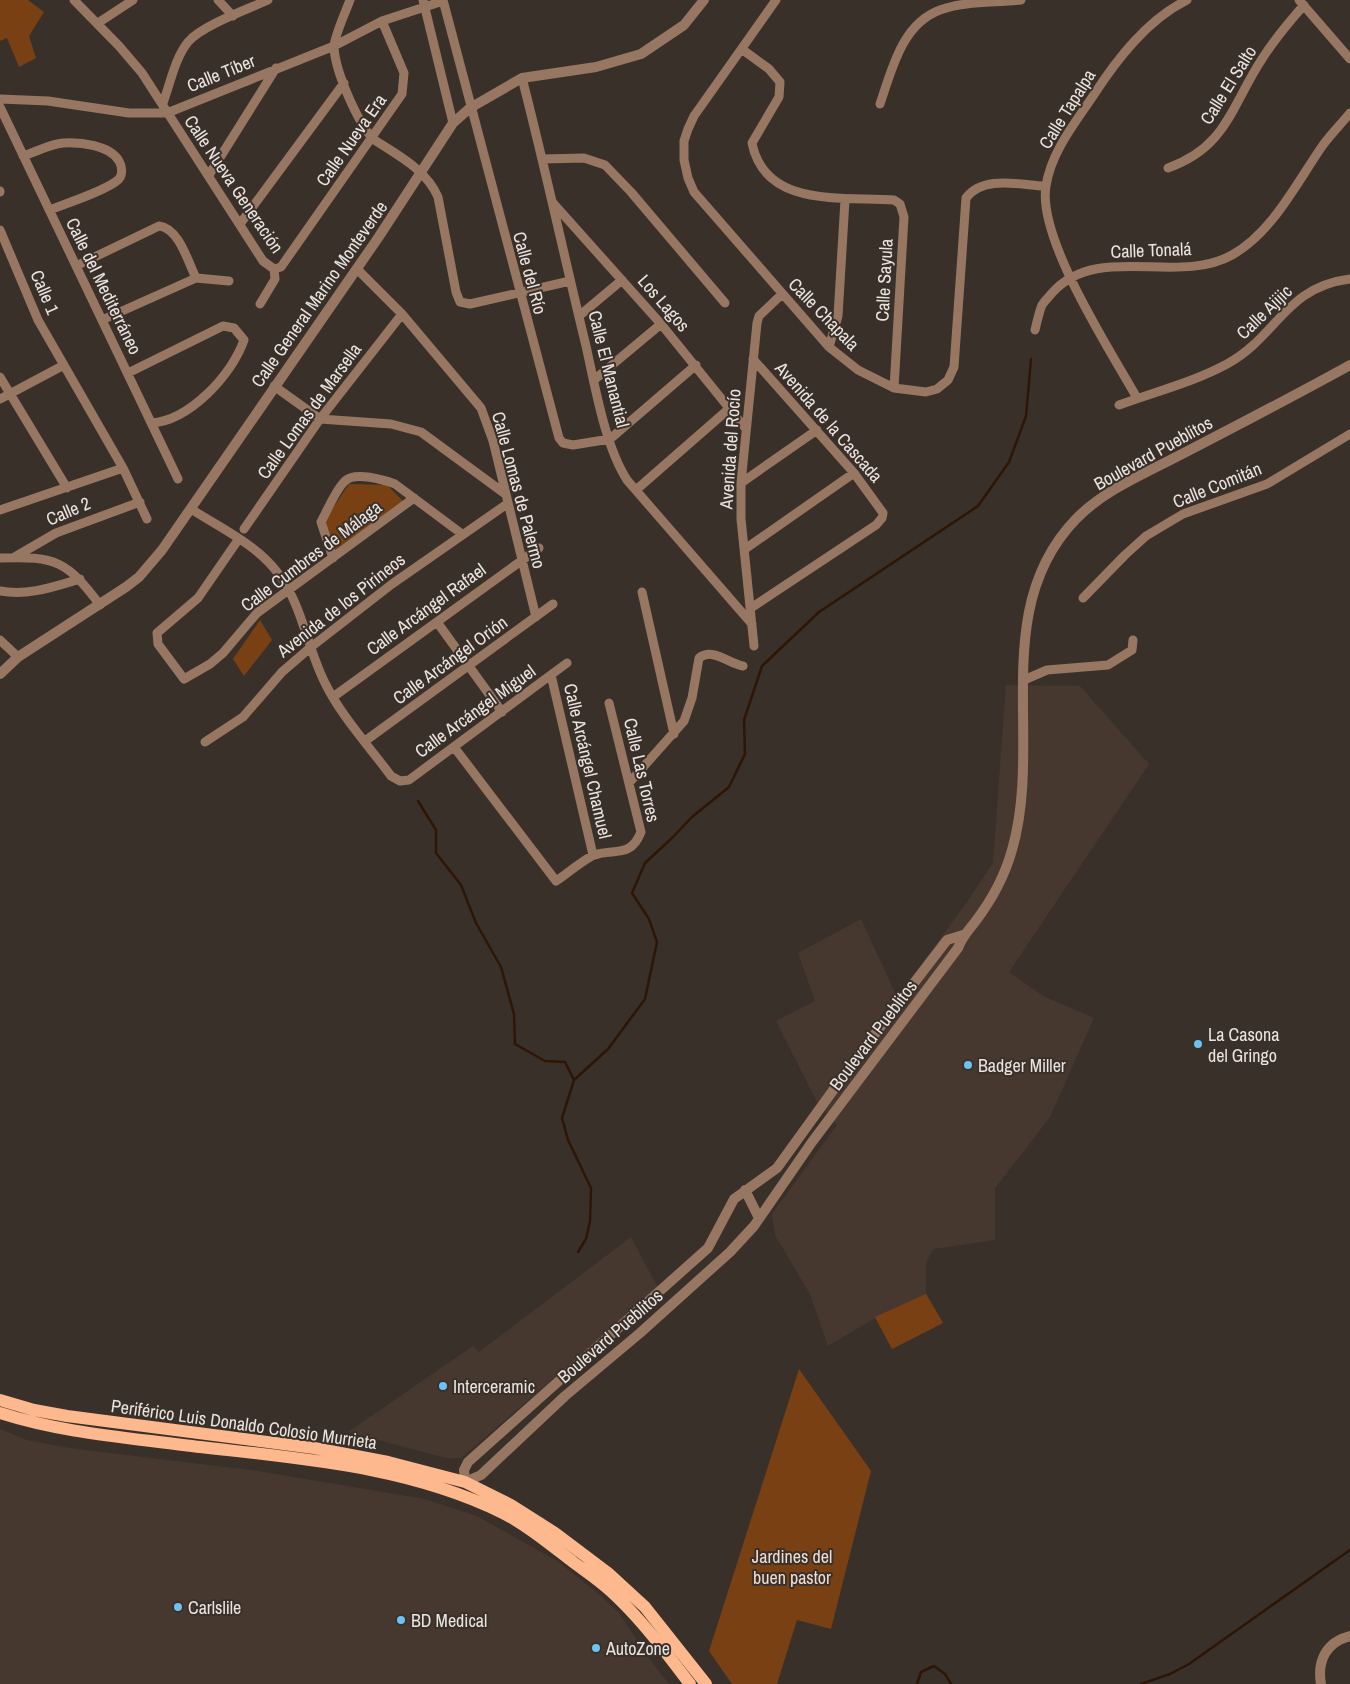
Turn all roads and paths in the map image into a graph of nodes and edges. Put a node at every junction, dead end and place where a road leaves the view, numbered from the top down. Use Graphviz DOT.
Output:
graph roads {
  1 [pos="74,0"];
  2 [pos="133,0"];
  3 [pos="218,0"];
  4 [pos="268,0"];
  5 [pos="350,0"];
  6 [pos="443,0"];
  7 [pos="704,0"];
  8 [pos="776,0"];
  9 [pos="937,0"];
  10 [pos="1021,0"];
  11 [pos="1187,0"];
  12 [pos="1301,2"];
  13 [pos="424,3"];
  14 [pos="949,4"];
  15 [pos="940,10"];
  16 [pos="233,16"];
  17 [pos="382,21"];
  18 [pos="98,23"];
  19 [pos="334,46"];
  20 [pos="743,50"];
  21 [pos="1350,59"];
  22 [pos="276,68"];
  23 [pos="522,78"];
  24 [pos="344,83"];
  25 [pos="0,98"];
  26 [pos="163,103"];
  27 [pos="880,104"];
  28 [pos="0,107"];
  29 [pos="470,108"];
  30 [pos="167,113"];
  31 [pos="1350,113"];
  32 [pos="453,123"];
  33 [pos="373,139"];
  34 [pos="24,156"];
  35 [pos="543,159"];
  36 [pos="1168,168"];
  37 [pos="422,173"];
  38 [pos="208,175"];
  39 [pos="1045,186"];
  40 [pos="845,200"];
  41 [pos="552,202"];
  42 [pos="49,210"];
  43 [pos="240,224"];
  44 [pos="0,230"];
  45 [pos="76,266"];
  46 [pos="278,268"];
  47 [pos="357,268"];
  48 [pos="1070,277"];
  49 [pos="196,278"];
  50 [pos="1350,279"];
  51 [pos="622,280"];
  52 [pos="229,281"];
  53 [pos="570,281"];
  54 [pos="519,294"];
  55 [pos="782,294"];
  56 [pos="725,303"];
  57 [pos="260,304"];
  58 [pos="402,314"];
  59 [pos="579,316"];
  60 [pos="102,320"];
  61 [pos="661,324"];
  62 [pos="1035,330"];
  63 [pos="829,347"];
  64 [pos="754,359"];
  65 [pos="64,365"];
  66 [pos="696,365"];
  67 [pos="1350,365"];
  68 [pos="128,373"];
  69 [pos="0,377"];
  70 [pos="594,380"];
  71 [pos="274,386"];
  72 [pos="894,388"];
  73 [pos="11,393"];
  74 [pos="1137,398"];
  75 [pos="0,399"];
  76 [pos="1119,405"];
  77 [pos="730,408"];
  78 [pos="320,419"];
  79 [pos="151,423"];
  80 [pos="746,429"];
  81 [pos="817,430"];
  82 [pos="1350,434"];
  83 [pos="610,439"];
  84 [pos="123,468"];
  85 [pos="854,473"];
  86 [pos="178,479"];
  87 [pos="741,483"];
  88 [pos="67,488"];
  89 [pos="636,490"];
  90 [pos="504,493"];
  91 [pos="414,498"];
  92 [pos="140,502"];
  93 [pos="507,504"];
  94 [pos="191,509"];
  95 [pos="0,510"];
  96 [pos="147,520"];
  97 [pos="244,529"];
  98 [pos="462,534"];
  99 [pos="238,540"];
  100 [pos="539,548"];
  101 [pos="745,549"];
  102 [pos="0,558"];
  103 [pos="13,558"];
  104 [pos="333,558"];
  105 [pos="521,561"];
  106 [pos="80,579"];
  107 [pos="288,590"];
  108 [pos="0,591"];
  109 [pos="642,592"];
  110 [pos="1083,598"];
  111 [pos="553,604"];
  112 [pos="100,605"];
  113 [pos="751,608"];
  114 [pos="536,617"];
  115 [pos="437,622"];
  116 [pos="752,624"];
  117 [pos="0,640"];
  118 [pos="1133,640"];
  119 [pos="754,646"];
  120 [pos="311,647"];
  121 [pos="18,657"];
  122 [pos="567,663"];
  123 [pos="468,666"];
  124 [pos="743,666"];
  125 [pos="0,674"];
  126 [pos="551,675"];
  127 [pos="1024,680"];
  128 [pos="333,697"];
  129 [pos="609,703"];
  130 [pos="502,712"];
  131 [pos="674,734"];
  132 [pos="365,741"];
  133 [pos="204,742"];
  134 [pos="454,747"];
  135 [pos="629,783"];
  136 [pos="593,855"];
  137 [pos="963,935"];
  138 [pos="855,1060"];
  139 [pos="867,1069"];
  140 [pos="745,1190"];
  141 [pos="759,1218"];
  142 [pos="586,1358"];
  143 [pos="597,1369"];
  144 [pos="556,1385"];
  145 [pos="565,1396"];
  146 [pos="0,1400"];
  147 [pos="0,1412"];
  148 [pos="465,1482"];
  149 [pos="440,1487"];
  150 [pos="476,1501"];
  151 [pos="1350,1636"];
  152 [pos="690,1684"];
  153 [pos="706,1684"];
  154 [pos="1322,1684"];
  1 -- 18 [label="street, Calle Nueva Generación"];
  2 -- 18 [label="street"];
  3 -- 16 [label="street"];
  4 -- 16 [label="street"];
  5 -- 19 [label="street"];
  6 -- 13 [label="street, Calle Tíber"];
  6 -- 29 [label="street"];
  7 -- 23 [label="street, Calle General Marino Monteverde"];
  8 -- 20 [label="street, Calle Chapala"];
  9 -- 15 [label="street"];
  10 -- 14 [label="street"];
  11 -- 39 [label="street, Calle Tapalpa"];
  12 -- 21 [label="street"];
  12 -- 36 [label="street, Calle El Salto"];
  13 -- 17 [label="street, Calle Tíber"];
  13 -- 32 [label="street"];
  14 -- 15 [label="street"];
  15 -- 27 [label="street"];
  16 -- 26 [label="street"];
  17 -- 19 [label="street, Calle Tíber"];
  17 -- 33 [label="street, Calle Nueva Era"];
  18 -- 26 [label="street, Calle Nueva Generación"];
  19 -- 22 [label="street, Calle Tíber"];
  19 -- 24 [label="street"];
  20 -- 40 [label="street"];
  20 -- 55 [label="street, Calle Chapala"];
  22 -- 30 [label="street, Calle Tíber"];
  22 -- 38 [label="street"];
  23 -- 29 [label="street, Calle General Marino Monteverde"];
  23 -- 35 [label="street, Calle El Manantial"];
  24 -- 33 [label="street"];
  24 -- 43 [label="street"];
  25 -- 30 [label="street, Calle Tíber"];
  26 -- 30 [label="street, Calle Nueva Generación"];
  28 -- 34 [label="street, Calle del Mediterráneo"];
  29 -- 32 [label="street, Calle General Marino Monteverde"];
  29 -- 54 [label="street, Calle del Río"];
  30 -- 38 [label="street, Calle Nueva Generación"];
  31 -- 48 [label="street, Calle Tonalá"];
  32 -- 37 [label="street, Calle General Marino Monteverde"];
  33 -- 37 [label="street"];
  33 -- 46 [label="street, Calle Nueva Era"];
  34 -- 42 [label="street, Calle del Mediterráneo"];
  34 -- 42 [label="street"];
  35 -- 41 [label="street, Calle El Manantial"];
  35 -- 56 [label="street"];
  37 -- 47 [label="street, Calle General Marino Monteverde"];
  37 -- 54 [label="street"];
  38 -- 43 [label="street, Calle Nueva Generación"];
  39 -- 48 [label="street, Calle Tapalpa"];
  39 -- 72 [label="street, Calle Chapala"];
  40 -- 63 [label="street"];
  40 -- 72 [label="street, Calle Sayula"];
  41 -- 51 [label="street, Los Lagos"];
  41 -- 53 [label="street, Calle El Manantial"];
  42 -- 45 [label="street, Calle del Mediterráneo"];
  43 -- 46 [label="street, Calle Nueva Generación"];
  44 -- 65 [label="street, Calle 1"];
  45 -- 49 [label="street"];
  45 -- 60 [label="street, Calle del Mediterráneo"];
  46 -- 57 [label="street, Calle Nueva Generación"];
  47 -- 58 [label="street, Calle Lomas de Palermo"];
  47 -- 71 [label="street, Calle General Marino Monteverde"];
  48 -- 62 [label="street, Calle Tonalá"];
  48 -- 74 [label="street, Calle Tapalpa"];
  49 -- 52 [label="street"];
  49 -- 60 [label="street"];
  50 -- 74 [label="street, Calle Ajijic"];
  51 -- 59 [label="street"];
  51 -- 61 [label="street, Los Lagos"];
  53 -- 54 [label="street"];
  53 -- 59 [label="street, Calle El Manantial"];
  54 -- 83 [label="street, Calle del Río"];
  55 -- 63 [label="street, Calle Chapala"];
  55 -- 64 [label="street, Avenida del Rocío"];
  58 -- 78 [label="street, Calle Lomas de Marsella"];
  58 -- 90 [label="street, Calle Lomas de Palermo"];
  59 -- 70 [label="street, Calle El Manantial"];
  60 -- 68 [label="street, Calle del Mediterráneo"];
  61 -- 66 [label="street, Los Lagos"];
  61 -- 70 [label="street"];
  63 -- 72 [label="street, Calle Chapala"];
  64 -- 80 [label="street, Avenida del Rocío"];
  64 -- 81 [label="street, Avenida de la Cascada"];
  65 -- 73 [label="street"];
  65 -- 84 [label="street, Calle 1"];
  66 -- 77 [label="street, Los Lagos"];
  66 -- 83 [label="street"];
  67 -- 127 [label="street, Boulevard Pueblitos"];
  68 -- 79 [label="street, Calle del Mediterráneo"];
  68 -- 79 [label="street"];
  69 -- 73 [label="street"];
  70 -- 83 [label="street, Calle El Manantial"];
  71 -- 78 [label="street"];
  71 -- 94 [label="street, Calle General Marino Monteverde"];
  73 -- 75 [label="street"];
  73 -- 88 [label="street"];
  74 -- 76 [label="street, Calle Ajijic"];
  77 -- 80 [label="street, Los Lagos"];
  77 -- 89 [label="street"];
  78 -- 90 [label="street"];
  78 -- 97 [label="street, Calle Lomas de Marsella"];
  79 -- 86 [label="street, Calle del Mediterráneo"];
  80 -- 87 [label="street, Avenida del Rocío"];
  81 -- 85 [label="street, Avenida de la Cascada"];
  81 -- 87 [label="street"];
  82 -- 110 [label="street, Calle Comitán"];
  83 -- 89 [label="street, Calle El Manantial"];
  84 -- 88 [label="street"];
  84 -- 92 [label="street, Calle 1"];
  85 -- 101 [label="street"];
  85 -- 113 [label="street, Avenida de la Cascada"];
  87 -- 101 [label="street, Avenida del Rocío"];
  88 -- 95 [label="street"];
  89 -- 116 [label="street, Calle El Manantial"];
  90 -- 93 [label="street, Calle Lomas de Palermo"];
  91 -- 98 [label="street"];
  91 -- 104 [label="street, Calle Cumbres de Málaga"];
  91 -- 104 [label="street"];
  92 -- 96 [label="street, Calle 1"];
  92 -- 103 [label="street, Calle 2"];
  93 -- 98 [label="street, Avenida de los Pirineos"];
  93 -- 105 [label="street, Calle Lomas de Palermo"];
  94 -- 99 [label="street"];
  94 -- 112 [label="street, Calle General Marino Monteverde"];
  98 -- 120 [label="street, Avenida de los Pirineos"];
  99 -- 107 [label="street"];
  99 -- 107 [label="street, Calle Cumbres de Málaga"];
  100 -- 105 [label="street, Calle Arcángel Rafael"];
  101 -- 113 [label="street, Avenida del Rocío"];
  102 -- 103 [label="street"];
  103 -- 106 [label="street"];
  104 -- 107 [label="street, Calle Cumbres de Málaga"];
  105 -- 114 [label="street, Calle Lomas de Palermo"];
  105 -- 115 [label="street, Calle Arcángel Rafael"];
  106 -- 108 [label="street"];
  106 -- 112 [label="street"];
  107 -- 120 [label="street"];
  109 -- 131 [label="street"];
  111 -- 114 [label="street, Calle Arcángel Orión"];
  112 -- 121 [label="street, Calle General Marino Monteverde"];
  113 -- 116 [label="street, Avenida del Rocío"];
  114 -- 123 [label="street, Calle Arcángel Orión"];
  115 -- 123 [label="street"];
  115 -- 128 [label="street, Calle Arcángel Rafael"];
  116 -- 119 [label="street, Avenida del Rocío"];
  117 -- 121 [label="street"];
  118 -- 127 [label="street"];
  120 -- 128 [label="street"];
  120 -- 133 [label="street, Avenida de los Pirineos"];
  121 -- 125 [label="street, Calle General Marino Monteverde"];
  122 -- 126 [label="street, Calle Arcángel Miguel"];
  123 -- 130 [label="street"];
  123 -- 132 [label="street, Calle Arcángel Orión"];
  124 -- 131 [label="street"];
  126 -- 130 [label="street, Calle Arcángel Miguel"];
  126 -- 136 [label="street, Calle Arcángel Chamuel"];
  127 -- 137 [label="street, Boulevard Pueblitos"];
  128 -- 132 [label="street"];
  129 -- 135 [label="street, Calle Las Torres"];
  130 -- 134 [label="street, Calle Arcángel Miguel"];
  131 -- 135 [label="street"];
  132 -- 134 [label="street, Calle Arcángel Miguel"];
  134 -- 136 [label="street, Calle Las Torres"];
  135 -- 136 [label="street, Calle Las Torres"];
  137 -- 138 [label="street, Boulevard Pueblitos"];
  137 -- 139 [label="street, Boulevard Pueblitos"];
  138 -- 139 [label="street"];
  138 -- 140 [label="street, Boulevard Pueblitos"];
  139 -- 141 [label="street, Boulevard Pueblitos"];
  140 -- 141 [label="street"];
  140 -- 142 [label="street, Boulevard Pueblitos"];
  141 -- 143 [label="street, Boulevard Pueblitos"];
  142 -- 143 [label="street"];
  142 -- 144 [label="street, Boulevard Pueblitos"];
  143 -- 145 [label="street, Boulevard Pueblitos"];
  144 -- 145 [label="street"];
  144 -- 148 [label="street, Boulevard Pueblitos"];
  145 -- 148 [label="street, Boulevard Pueblitos"];
  146 -- 148 [label="main road, Periférico Luis Donaldo Colosio Murrieta"];
  147 -- 149 [label="main road, Periférico Luis Donaldo Colosio Murrieta"];
  148 -- 149 [label="main road"];
  148 -- 150 [label="main road"];
  148 -- 153 [label="main road, Periférico Luis Donaldo Colosio Murrieta"];
  149 -- 150 [label="main road, Periférico Luis Donaldo Colosio Murrieta"];
  150 -- 152 [label="main road, Periférico Luis Donaldo Colosio Murrieta"];
  151 -- 154 [label="street"];
}
